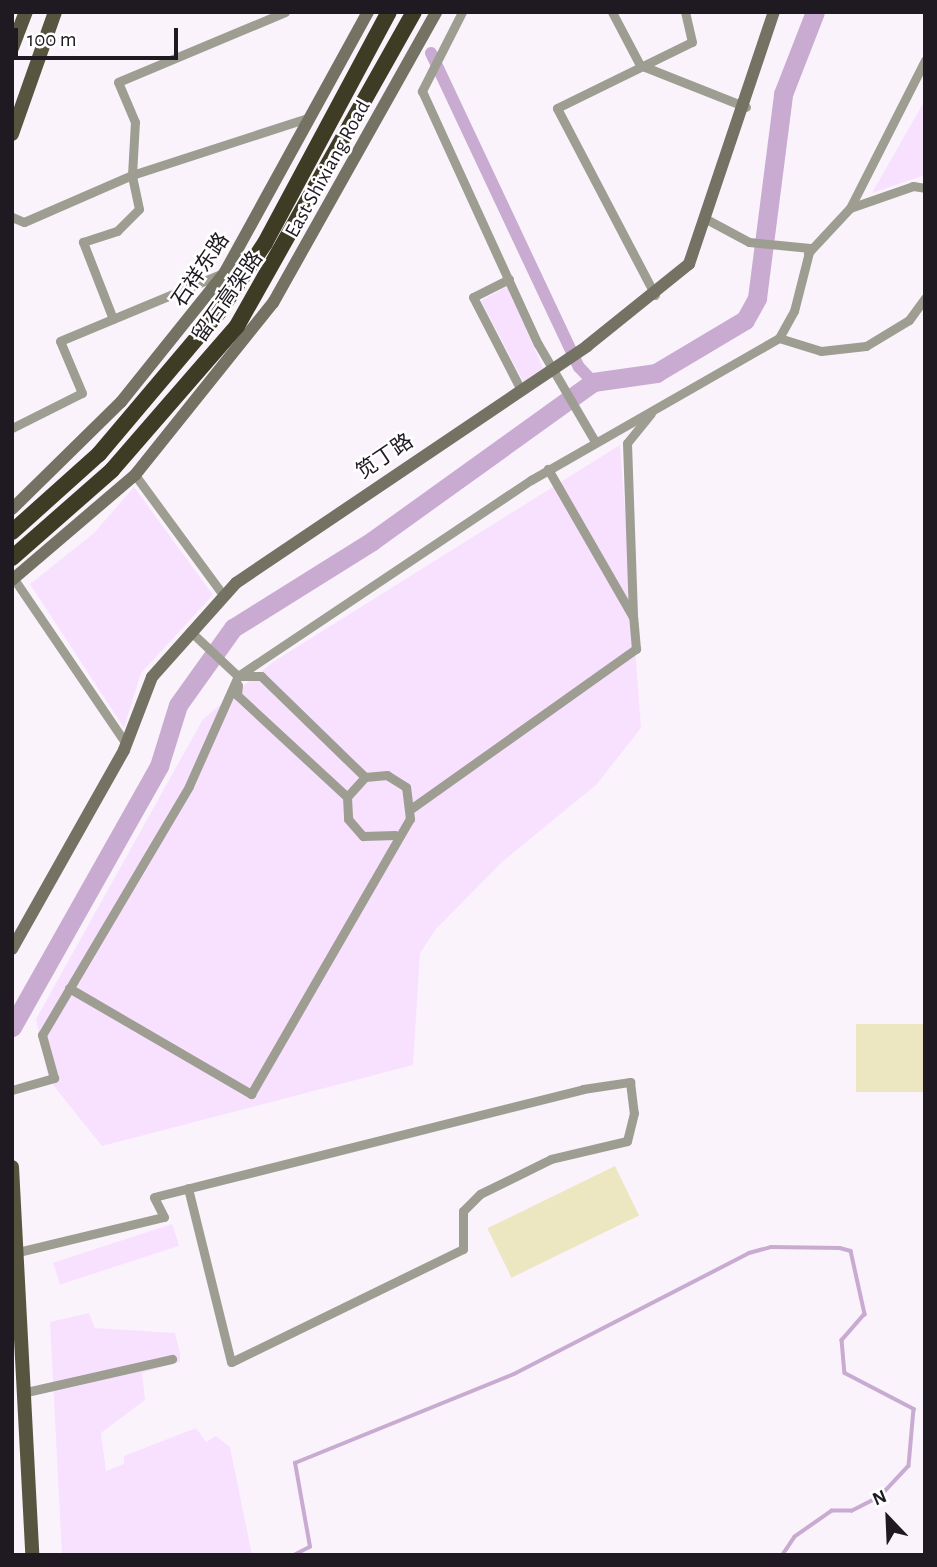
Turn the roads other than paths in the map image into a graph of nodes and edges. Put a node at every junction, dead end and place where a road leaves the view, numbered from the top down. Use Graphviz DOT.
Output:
graph roads {
  1 [pos="26,12"];
  2 [pos="55,12"];
  3 [pos="285,12"];
  4 [pos="368,12"];
  5 [pos="389,12"];
  6 [pos="414,12"];
  7 [pos="436,12"];
  8 [pos="462,12"];
  9 [pos="612,12"];
  10 [pos="685,12"];
  11 [pos="775,12"];
  12 [pos="12,48"];
  13 [pos="925,60"];
  14 [pos="640,65"];
  15 [pos="746,107"];
  16 [pos="312,117"];
  17 [pos="12,134"];
  18 [pos="132,175"];
  19 [pos="925,188"];
  20 [pos="849,208"];
  21 [pos="12,217"];
  22 [pos="708,220"];
  23 [pos="808,253"];
  24 [pos="225,272"];
  25 [pos="509,279"];
  26 [pos="655,295"];
  27 [pos="925,298"];
  28 [pos="113,319"];
  29 [pos="779,338"];
  30 [pos="552,369"];
  31 [pos="520,388"];
  32 [pos="655,409"];
  33 [pos="12,428"];
  34 [pos="594,440"];
  35 [pos="548,469"];
  36 [pos="135,475"];
  37 [pos="12,509"];
  38 [pos="12,532"];
  39 [pos="12,558"];
  40 [pos="13,579"];
  41 [pos="224,596"];
  42 [pos="633,617"];
  43 [pos="195,636"];
  44 [pos="238,676"];
  45 [pos="126,744"];
  46 [pos="365,777"];
  47 [pos="347,797"];
  48 [pos="412,808"];
  49 [pos="395,835"];
  50 [pos="12,949"];
  51 [pos="69,988"];
  52 [pos="12,1090"];
  53 [pos="12,1167"];
  54 [pos="188,1188"];
  55 [pos="18,1252"];
  56 [pos="172,1359"];
  57 [pos="22,1394"];
  58 [pos="32,1555"];
  1 -- 12 [label="main road"];
  2 -- 17 [label="main road"];
  3 -- 18 [label="street"];
  4 -- 16 [label="main road, 石祥东路"];
  5 -- 38 [label="highway, 留石高架路"];
  6 -- 39 [label="highway, 留石高架路"];
  7 -- 36 [label="main road, East Shixiang Road"];
  8 -- 25 [label="street"];
  9 -- 14 [label="street"];
  10 -- 14 [label="street"];
  11 -- 15 [label="main road, 笕丁路"];
  13 -- 20 [label="street"];
  14 -- 15 [label="street"];
  14 -- 26 [label="street"];
  15 -- 22 [label="main road, 笕丁路"];
  16 -- 18 [label="street"];
  16 -- 24 [label="main road, 石祥东路"];
  18 -- 21 [label="street"];
  18 -- 28 [label="street"];
  19 -- 20 [label="street"];
  20 -- 23 [label="street"];
  22 -- 23 [label="street"];
  22 -- 26 [label="main road, 笕丁路"];
  23 -- 29 [label="street"];
  24 -- 28 [label="street"];
  24 -- 37 [label="main road, 石祥东路"];
  25 -- 30 [label="street"];
  25 -- 31 [label="street"];
  26 -- 30 [label="main road, 笕丁路"];
  27 -- 29 [label="street"];
  28 -- 33 [label="street"];
  29 -- 32 [label="street"];
  30 -- 31 [label="main road, 笕丁路"];
  30 -- 34 [label="street"];
  31 -- 41 [label="main road, 笕丁路"];
  32 -- 34 [label="street"];
  32 -- 42 [label="street"];
  34 -- 35 [label="street"];
  35 -- 42 [label="street"];
  35 -- 44 [label="street"];
  36 -- 40 [label="main road, East Shixiang Road"];
  36 -- 41 [label="street"];
  40 -- 45 [label="street"];
  41 -- 43 [label="main road, 笕丁路"];
  42 -- 48 [label="street"];
  43 -- 44 [label="street"];
  43 -- 45 [label="main road, 笕丁路"];
  44 -- 46 [label="street"];
  44 -- 47 [label="street"];
  44 -- 51 [label="street"];
  45 -- 50 [label="main road, 笕丁路"];
  46 -- 47 [label="street"];
  46 -- 48 [label="street"];
  47 -- 49 [label="street"];
  48 -- 49 [label="street"];
  49 -- 51 [label="street"];
  51 -- 52 [label="street"];
  53 -- 55 [label="main road"];
  54 -- 54 [label="street"];
  54 -- 55 [label="street"];
  55 -- 57 [label="main road"];
  56 -- 57 [label="street"];
  57 -- 58 [label="main road"];
}
